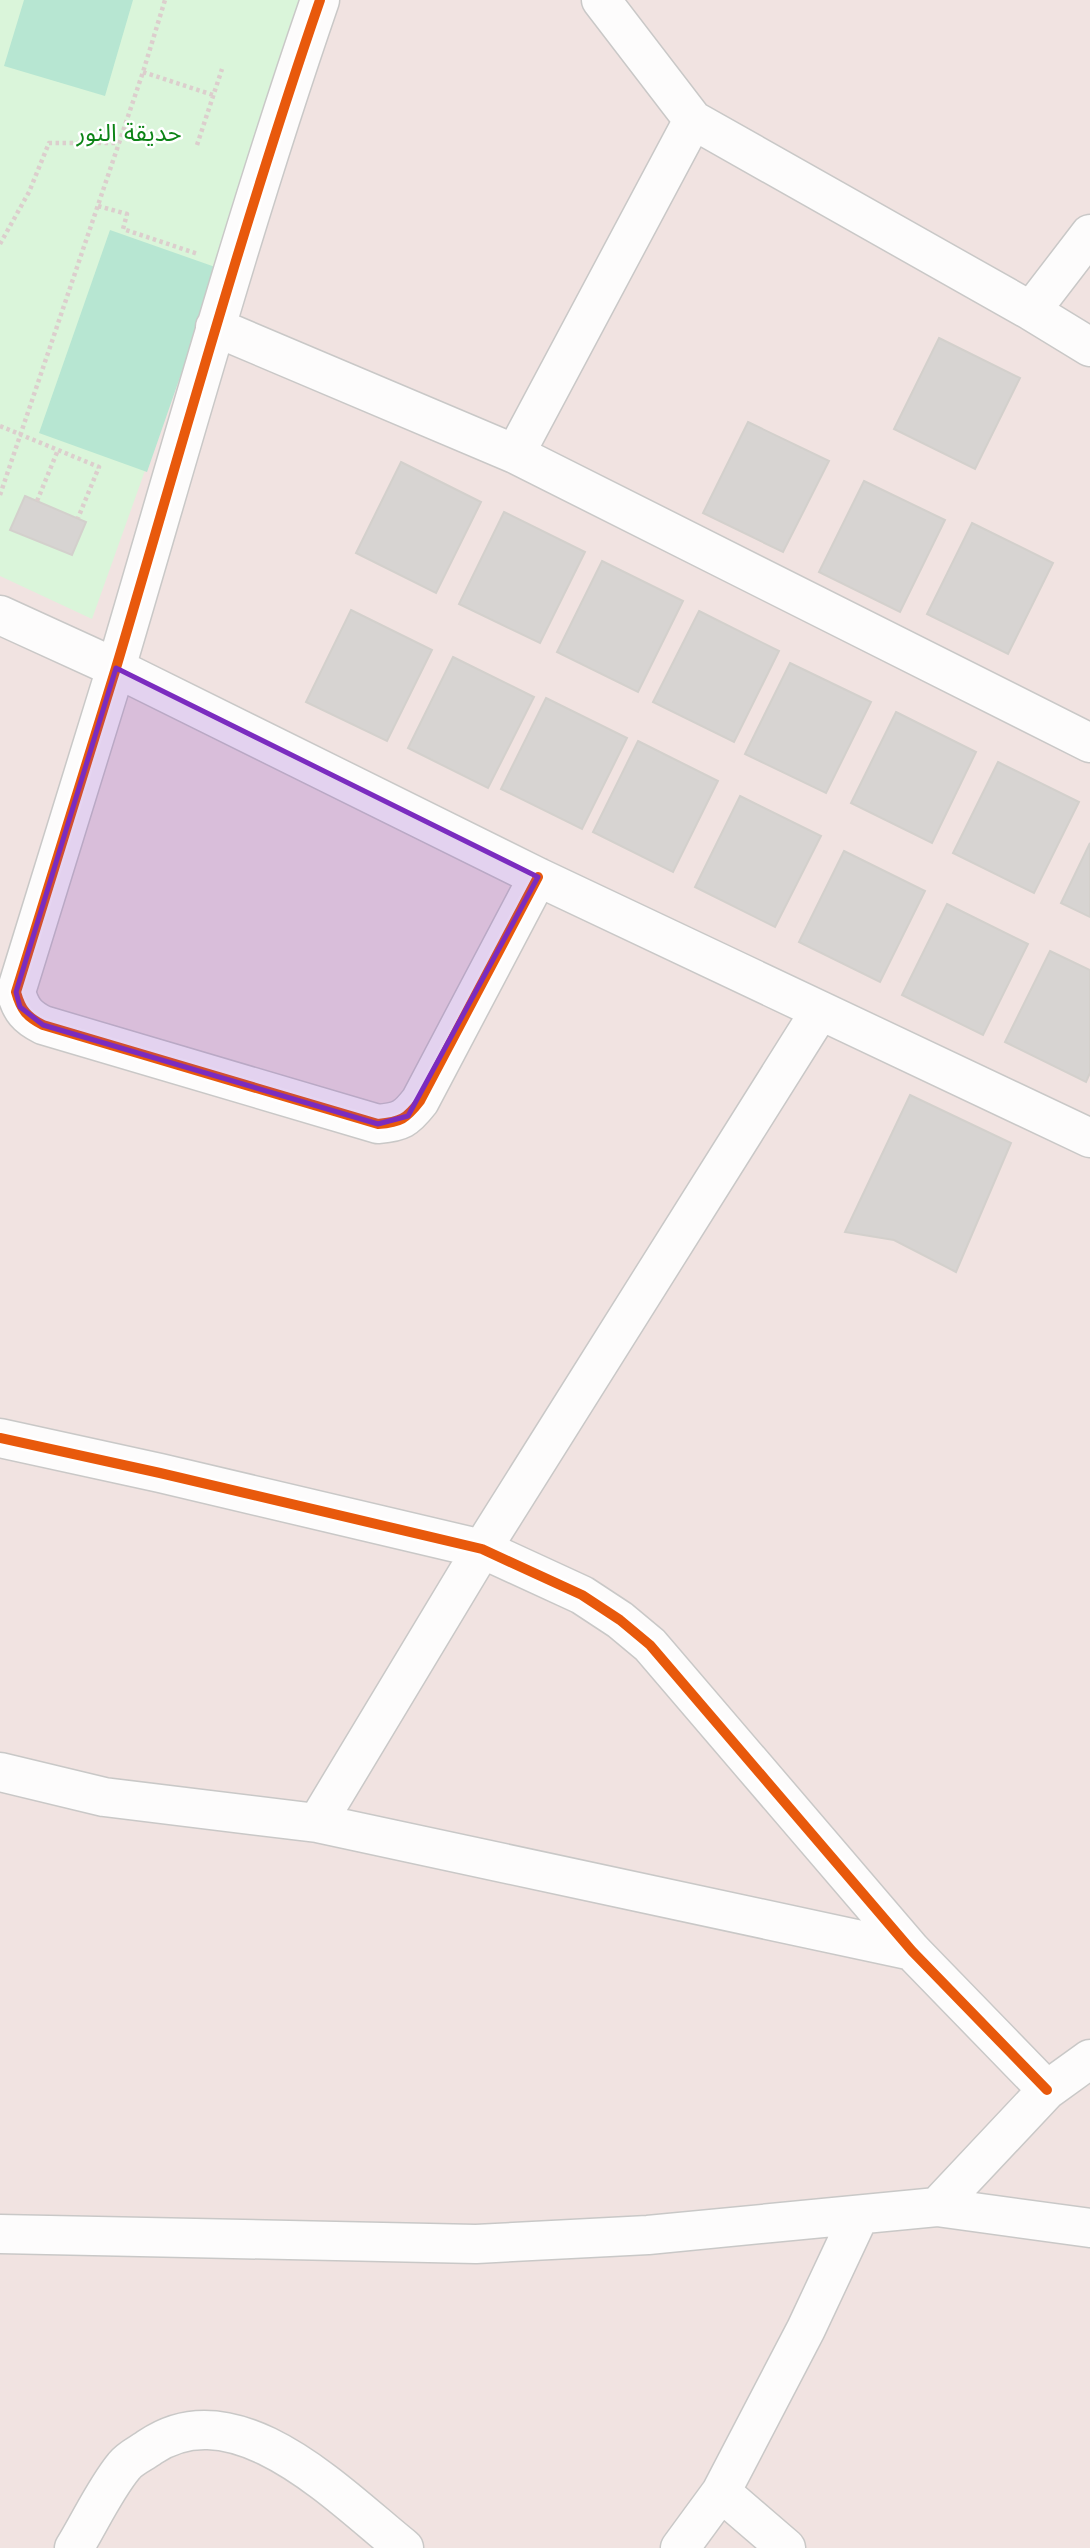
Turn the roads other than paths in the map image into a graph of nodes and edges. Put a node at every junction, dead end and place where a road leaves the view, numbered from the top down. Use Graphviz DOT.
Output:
graph roads {
  1 [pos="320,0"];
  2 [pos="601,0"];
  3 [pos="693,120"];
  4 [pos="1090,234"];
  5 [pos="1031,311"];
  6 [pos="215,327"];
  7 [pos="1090,347"];
  8 [pos="514,454"];
  9 [pos="0,615"];
  10 [pos="116,668"];
  11 [pos="1090,743"];
  12 [pos="538,877"];
  13 [pos="820,1011"];
  14 [pos="1090,1138"];
  15 [pos="0,1438"];
  16 [pos="482,1549"];
  17 [pos="0,1772"];
  18 [pos="317,1823"];
  19 [pos="912,1951"];
  20 [pos="1090,2059"];
  21 [pos="1047,2090"];
  22 [pos="937,2207"];
  23 [pos="859,2216"];
  24 [pos="1090,2228"];
  25 [pos="0,2234"];
  26 [pos="721,2492"];
  27 [pos="74,2548"];
  28 [pos="404,2548"];
  29 [pos="680,2548"];
  30 [pos="786,2548"];
  1 -- 6 [label="street"];
  2 -- 3 [label="street"];
  3 -- 5 [label="street"];
  3 -- 8 [label="street"];
  4 -- 5 [label="street"];
  5 -- 7 [label="street"];
  6 -- 8 [label="street"];
  6 -- 10 [label="street"];
  8 -- 11 [label="street"];
  9 -- 10 [label="street"];
  10 -- 12 [label="street"];
  10 -- 12 [label="street"];
  12 -- 13 [label="street"];
  13 -- 14 [label="street"];
  13 -- 16 [label="street"];
  15 -- 16 [label="street"];
  16 -- 18 [label="street"];
  16 -- 19 [label="street"];
  17 -- 18 [label="street"];
  18 -- 19 [label="street"];
  19 -- 21 [label="street"];
  20 -- 21 [label="street"];
  21 -- 22 [label="street"];
  22 -- 23 [label="street"];
  22 -- 24 [label="street"];
  23 -- 25 [label="street"];
  23 -- 26 [label="street"];
  26 -- 29 [label="street"];
  26 -- 30 [label="street"];
  27 -- 28 [label="street"];
}
